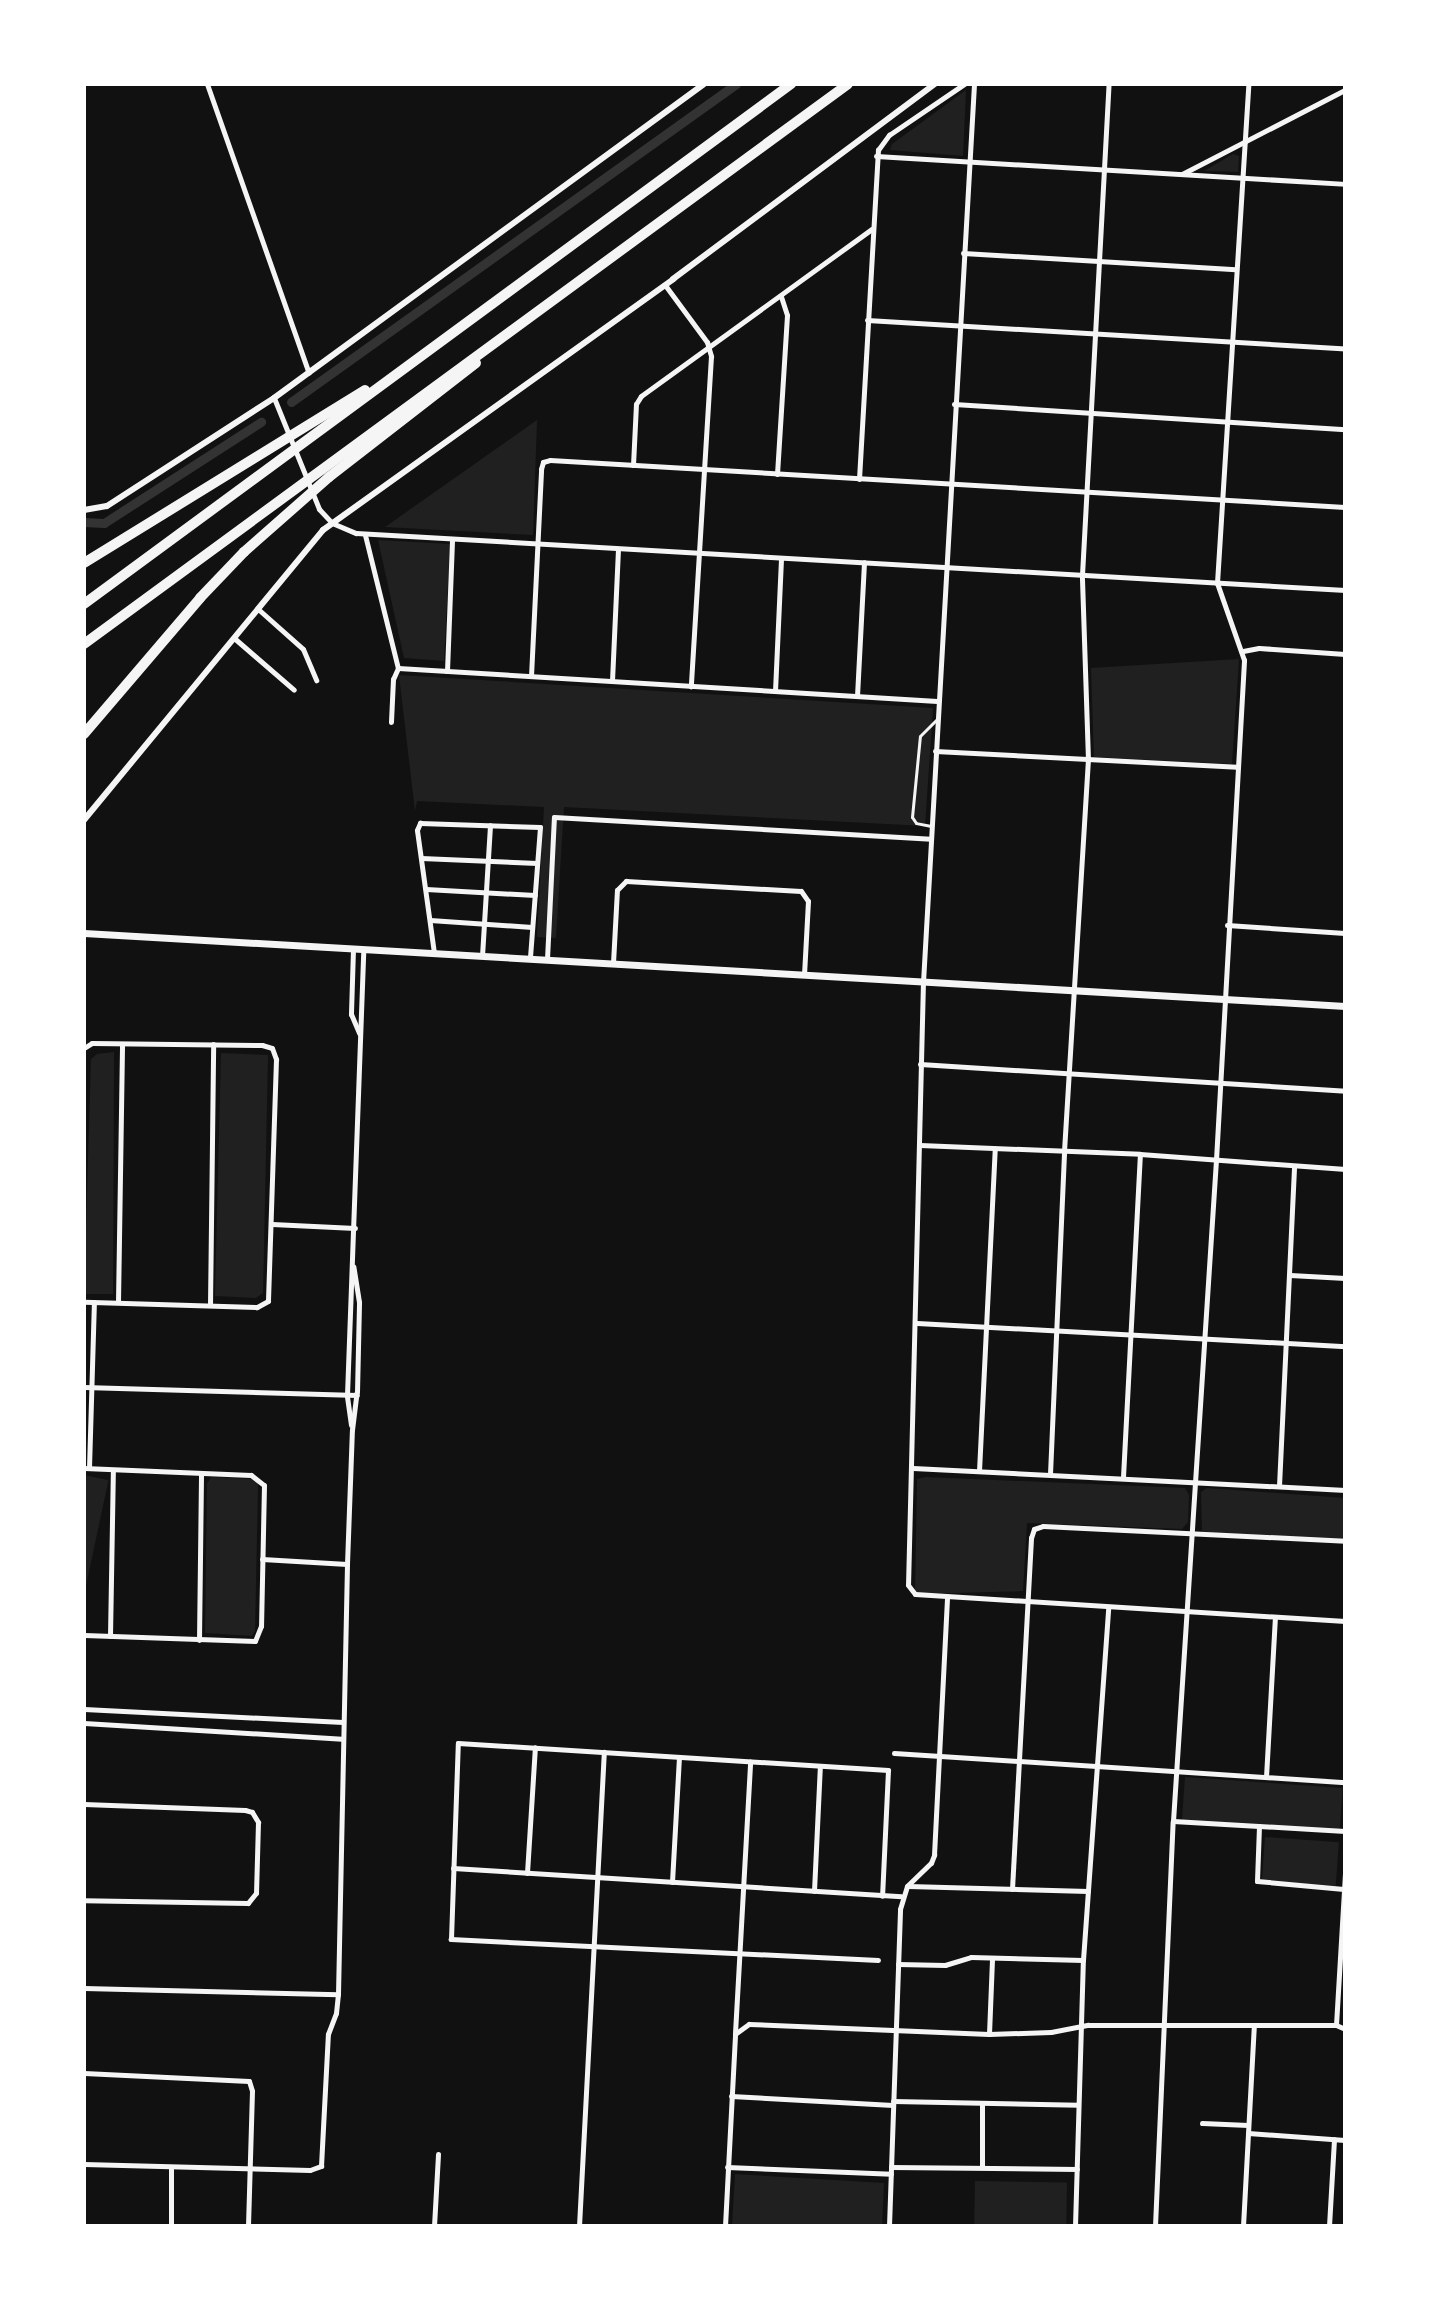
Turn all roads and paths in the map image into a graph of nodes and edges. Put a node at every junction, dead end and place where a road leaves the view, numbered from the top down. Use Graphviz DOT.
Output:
graph roads {
  1 [pos="207,84"];
  2 [pos="704,84"];
  3 [pos="791,84"];
  4 [pos="848,84"];
  5 [pos="935,84"];
  6 [pos="964,84"];
  7 [pos="974,84"];
  8 [pos="1109,84"];
  9 [pos="1248,84"];
  10 [pos="1345,90"];
  11 [pos="1244,142"];
  12 [pos="876,156"];
  13 [pos="969,163"];
  14 [pos="1105,171"];
  15 [pos="1181,174"];
  16 [pos="1242,178"];
  17 [pos="1345,184"];
  18 [pos="872,229"];
  19 [pos="963,253"];
  20 [pos="1099,261"];
  21 [pos="1236,269"];
  22 [pos="665,285"];
  23 [pos="781,296"];
  24 [pos="867,320"];
  25 [pos="958,325"];
  26 [pos="1095,333"];
  27 [pos="1232,341"];
  28 [pos="710,347"];
  29 [pos="1345,348"];
  30 [pos="401,371"];
  31 [pos="309,373"];
  32 [pos="274,398"];
  33 [pos="954,404"];
  34 [pos="1090,413"];
  35 [pos="1227,421"];
  36 [pos="1345,429"];
  37 [pos="633,465"];
  38 [pos="704,469"];
  39 [pos="327,472"];
  40 [pos="777,474"];
  41 [pos="859,479"];
  42 [pos="949,484"];
  43 [pos="1086,492"];
  44 [pos="1222,500"];
  45 [pos="1345,507"];
  46 [pos="84,510"];
  47 [pos="332,523"];
  48 [pos="365,535"];
  49 [pos="452,540"];
  50 [pos="538,545"];
  51 [pos="618,549"];
  52 [pos="699,553"];
  53 [pos="781,558"];
  54 [pos="864,562"];
  55 [pos="84,563"];
  56 [pos="946,567"];
  57 [pos="1082,575"];
  58 [pos="1217,583"];
  59 [pos="1345,590"];
  60 [pos="84,604"];
  61 [pos="257,608"];
  62 [pos="233,637"];
  63 [pos="84,644"];
  64 [pos="1243,651"];
  65 [pos="1345,654"];
  66 [pos="398,668"];
  67 [pos="447,671"];
  68 [pos="531,676"];
  69 [pos="316,680"];
  70 [pos="612,681"];
  71 [pos="691,686"];
  72 [pos="294,690"];
  73 [pos="775,691"];
  74 [pos="857,696"];
  75 [pos="937,701"];
  76 [pos="936,720"];
  77 [pos="391,722"];
  78 [pos="84,734"];
  79 [pos="935,751"];
  80 [pos="1088,760"];
  81 [pos="1237,767"];
  82 [pos="84,820"];
  83 [pos="490,825"];
  84 [pos="931,826"];
  85 [pos="930,839"];
  86 [pos="421,858"];
  87 [pos="488,861"];
  88 [pos="537,863"];
  89 [pos="426,889"];
  90 [pos="486,893"];
  91 [pos="535,895"];
  92 [pos="430,920"];
  93 [pos="484,924"];
  94 [pos="1227,925"];
  95 [pos="532,927"];
  96 [pos="84,933"];
  97 [pos="1345,933"];
  98 [pos="353,948"];
  99 [pos="363,949"];
  100 [pos="434,953"];
  101 [pos="482,956"];
  102 [pos="530,958"];
  103 [pos="547,959"];
  104 [pos="613,963"];
  105 [pos="804,974"];
  106 [pos="923,981"];
  107 [pos="1074,990"];
  108 [pos="1223,999"];
  109 [pos="1345,1006"];
  110 [pos="360,1034"];
  111 [pos="122,1043"];
  112 [pos="213,1044"];
  113 [pos="84,1048"];
  114 [pos="920,1064"];
  115 [pos="1069,1074"];
  116 [pos="1219,1084"];
  117 [pos="1345,1091"];
  118 [pos="920,1145"];
  119 [pos="995,1148"];
  120 [pos="1064,1151"];
  121 [pos="1140,1154"];
  122 [pos="1216,1160"];
  123 [pos="1294,1166"];
  124 [pos="1345,1169"];
  125 [pos="271,1224"];
  126 [pos="355,1228"];
  127 [pos="353,1266"];
  128 [pos="1290,1275"];
  129 [pos="1345,1278"];
  130 [pos="84,1302"];
  131 [pos="94,1302"];
  132 [pos="118,1302"];
  133 [pos="210,1305"];
  134 [pos="917,1323"];
  135 [pos="986,1328"];
  136 [pos="1056,1330"];
  137 [pos="1131,1334"];
  138 [pos="1204,1337"];
  139 [pos="1286,1342"];
  140 [pos="1345,1346"];
  141 [pos="87,1387"];
  142 [pos="347,1395"];
  143 [pos="357,1395"];
  144 [pos="352,1430"];
  145 [pos="87,1468"];
  146 [pos="913,1468"];
  147 [pos="113,1470"];
  148 [pos="979,1471"];
  149 [pos="201,1474"];
  150 [pos="1050,1474"];
  151 [pos="1123,1477"];
  152 [pos="1196,1481"];
  153 [pos="1279,1486"];
  154 [pos="1345,1490"];
  155 [pos="1193,1534"];
  156 [pos="1345,1541"];
  157 [pos="262,1559"];
  158 [pos="347,1564"];
  159 [pos="947,1596"];
  160 [pos="1028,1602"];
  161 [pos="1108,1607"];
  162 [pos="1188,1611"];
  163 [pos="1275,1617"];
  164 [pos="1345,1621"];
  165 [pos="84,1635"];
  166 [pos="110,1636"];
  167 [pos="199,1640"];
  168 [pos="84,1709"];
  169 [pos="343,1722"];
  170 [pos="84,1723"];
  171 [pos="343,1739"];
  172 [pos="535,1747"];
  173 [pos="604,1752"];
  174 [pos="894,1753"];
  175 [pos="939,1756"];
  176 [pos="679,1757"];
  177 [pos="750,1761"];
  178 [pos="1019,1761"];
  179 [pos="820,1766"];
  180 [pos="1097,1766"];
  181 [pos="1176,1770"];
  182 [pos="1266,1777"];
  183 [pos="1345,1782"];
  184 [pos="84,1804"];
  185 [pos="1173,1821"];
  186 [pos="1259,1826"];
  187 [pos="1345,1831"];
  188 [pos="453,1868"];
  189 [pos="1345,1872"];
  190 [pos="527,1873"];
  191 [pos="598,1877"];
  192 [pos="672,1882"];
  193 [pos="907,1886"];
  194 [pos="743,1887"];
  195 [pos="1012,1889"];
  196 [pos="1345,1889"];
  197 [pos="814,1891"];
  198 [pos="1088,1891"];
  199 [pos="882,1896"];
  200 [pos="901,1896"];
  201 [pos="84,1900"];
  202 [pos="594,1946"];
  203 [pos="739,1953"];
  204 [pos="992,1958"];
  205 [pos="878,1960"];
  206 [pos="1083,1960"];
  207 [pos="898,1964"];
  208 [pos="84,1988"];
  209 [pos="338,1994"];
  210 [pos="1164,2025"];
  211 [pos="1254,2025"];
  212 [pos="1336,2025"];
  213 [pos="1081,2026"];
  214 [pos="1345,2029"];
  215 [pos="896,2031"];
  216 [pos="735,2034"];
  217 [pos="989,2034"];
  218 [pos="84,2073"];
  219 [pos="731,2096"];
  220 [pos="893,2103"];
  221 [pos="982,2103"];
  222 [pos="1078,2105"];
  223 [pos="1202,2123"];
  224 [pos="1248,2125"];
  225 [pos="1248,2133"];
  226 [pos="1334,2139"];
  227 [pos="1345,2140"];
  228 [pos="438,2154"];
  229 [pos="84,2164"];
  230 [pos="171,2167"];
  231 [pos="727,2167"];
  232 [pos="982,2167"];
  233 [pos="250,2169"];
  234 [pos="1077,2169"];
  235 [pos="891,2170"];
  236 [pos="171,2226"];
  237 [pos="248,2226"];
  238 [pos="434,2226"];
  239 [pos="579,2226"];
  240 [pos="725,2226"];
  241 [pos="889,2226"];
  242 [pos="1075,2226"];
  243 [pos="1155,2226"];
  244 [pos="1243,2226"];
  245 [pos="1329,2226"];
  1 -- 31 [label="street"];
  2 -- 31 [label="street"];
  3 -- 30 [label="highway"];
  4 -- 39 [label="highway"];
  5 -- 22 [label="street"];
  6 -- 12 [label="street"];
  7 -- 13 [label="street"];
  8 -- 14 [label="street"];
  9 -- 11 [label="street"];
  10 -- 11 [label="street"];
  11 -- 15 [label="street"];
  11 -- 16 [label="street"];
  12 -- 13 [label="street"];
  12 -- 18 [label="street"];
  13 -- 14 [label="street"];
  13 -- 19 [label="street"];
  14 -- 15 [label="street"];
  14 -- 20 [label="street"];
  15 -- 16 [label="street"];
  16 -- 17 [label="street"];
  16 -- 21 [label="street"];
  18 -- 23 [label="street"];
  18 -- 24 [label="street"];
  19 -- 20 [label="street"];
  19 -- 25 [label="street"];
  20 -- 21 [label="street"];
  20 -- 26 [label="street"];
  21 -- 27 [label="street"];
  22 -- 28 [label="street"];
  22 -- 47 [label="street"];
  23 -- 28 [label="street"];
  23 -- 40 [label="street"];
  24 -- 25 [label="street"];
  24 -- 41 [label="street"];
  25 -- 26 [label="street"];
  25 -- 33 [label="street"];
  26 -- 27 [label="street"];
  26 -- 34 [label="street"];
  27 -- 29 [label="street"];
  27 -- 35 [label="street"];
  28 -- 37 [label="street"];
  28 -- 38 [label="street"];
  30 -- 55 [label="highway"];
  30 -- 60 [label="highway"];
  31 -- 32 [label="street"];
  32 -- 46 [label="street"];
  32 -- 47 [label="street"];
  33 -- 34 [label="street"];
  33 -- 42 [label="street"];
  34 -- 35 [label="street"];
  34 -- 43 [label="street"];
  35 -- 36 [label="street"];
  35 -- 44 [label="street"];
  37 -- 38 [label="street"];
  37 -- 50 [label="street"];
  38 -- 40 [label="street"];
  38 -- 52 [label="street"];
  39 -- 63 [label="highway"];
  39 -- 78 [label="highway"];
  40 -- 41 [label="street"];
  41 -- 42 [label="street"];
  42 -- 43 [label="street"];
  42 -- 56 [label="street"];
  43 -- 44 [label="street"];
  43 -- 57 [label="street"];
  44 -- 45 [label="street"];
  44 -- 58 [label="street"];
  47 -- 48 [label="street"];
  47 -- 61 [label="street"];
  48 -- 49 [label="street"];
  48 -- 66 [label="street"];
  49 -- 50 [label="street"];
  49 -- 67 [label="street"];
  50 -- 51 [label="street"];
  50 -- 68 [label="street"];
  51 -- 52 [label="street"];
  51 -- 70 [label="street"];
  52 -- 53 [label="street"];
  52 -- 71 [label="street"];
  53 -- 54 [label="street"];
  53 -- 73 [label="street"];
  54 -- 56 [label="street"];
  54 -- 74 [label="street"];
  56 -- 57 [label="street"];
  56 -- 75 [label="street"];
  57 -- 58 [label="street"];
  57 -- 80 [label="street"];
  58 -- 59 [label="street"];
  58 -- 64 [label="street"];
  61 -- 62 [label="street"];
  61 -- 69 [label="street"];
  62 -- 72 [label="street"];
  62 -- 82 [label="street"];
  64 -- 65 [label="street"];
  64 -- 81 [label="street"];
  66 -- 67 [label="street"];
  66 -- 77 [label="street"];
  67 -- 68 [label="street"];
  68 -- 70 [label="street"];
  70 -- 71 [label="street"];
  71 -- 73 [label="street"];
  73 -- 74 [label="street"];
  74 -- 75 [label="street"];
  75 -- 76 [label="street"];
  76 -- 79 [label="street"];
  76 -- 84 [label="lane"];
  79 -- 80 [label="street"];
  79 -- 84 [label="street"];
  80 -- 81 [label="street"];
  80 -- 107 [label="street"];
  81 -- 94 [label="street"];
  83 -- 86 [label="street"];
  83 -- 87 [label="street"];
  83 -- 88 [label="street"];
  84 -- 85 [label="street"];
  85 -- 103 [label="street"];
  85 -- 106 [label="street"];
  86 -- 87 [label="street"];
  86 -- 89 [label="street"];
  87 -- 88 [label="street"];
  87 -- 90 [label="street"];
  88 -- 91 [label="street"];
  89 -- 90 [label="street"];
  89 -- 92 [label="street"];
  90 -- 91 [label="street"];
  90 -- 93 [label="street"];
  91 -- 95 [label="street"];
  92 -- 93 [label="street"];
  92 -- 100 [label="street"];
  93 -- 95 [label="street"];
  93 -- 101 [label="street"];
  94 -- 97 [label="street"];
  94 -- 108 [label="street"];
  95 -- 102 [label="street"];
  96 -- 98 [label="main road"];
  98 -- 99 [label="main road"];
  98 -- 110 [label="street"];
  99 -- 100 [label="main road"];
  99 -- 110 [label="street"];
  100 -- 101 [label="main road"];
  101 -- 102 [label="main road"];
  102 -- 103 [label="main road"];
  103 -- 104 [label="main road"];
  104 -- 105 [label="main road"];
  104 -- 105 [label="street"];
  105 -- 106 [label="main road"];
  106 -- 107 [label="main road"];
  106 -- 114 [label="street"];
  107 -- 108 [label="main road"];
  107 -- 115 [label="street"];
  108 -- 109 [label="main road"];
  108 -- 116 [label="street"];
  110 -- 126 [label="street"];
  111 -- 112 [label="street"];
  111 -- 113 [label="street"];
  111 -- 132 [label="street"];
  112 -- 125 [label="street"];
  112 -- 133 [label="street"];
  114 -- 115 [label="street"];
  114 -- 118 [label="street"];
  115 -- 116 [label="street"];
  115 -- 120 [label="street"];
  116 -- 117 [label="street"];
  116 -- 122 [label="street"];
  118 -- 119 [label="street"];
  118 -- 134 [label="street"];
  119 -- 120 [label="street"];
  119 -- 135 [label="street"];
  120 -- 121 [label="street"];
  120 -- 136 [label="street"];
  121 -- 122 [label="street"];
  121 -- 137 [label="street"];
  122 -- 123 [label="street"];
  122 -- 138 [label="street"];
  123 -- 124 [label="street"];
  123 -- 128 [label="street"];
  125 -- 126 [label="street"];
  125 -- 133 [label="street"];
  126 -- 127 [label="street"];
  127 -- 142 [label="street"];
  127 -- 143 [label="street"];
  128 -- 129 [label="street"];
  128 -- 139 [label="street"];
  130 -- 131 [label="street"];
  131 -- 132 [label="street"];
  131 -- 141 [label="street"];
  132 -- 133 [label="street"];
  134 -- 135 [label="street"];
  134 -- 146 [label="street"];
  135 -- 136 [label="street"];
  135 -- 148 [label="street"];
  136 -- 137 [label="street"];
  136 -- 150 [label="street"];
  137 -- 138 [label="street"];
  137 -- 151 [label="street"];
  138 -- 139 [label="street"];
  138 -- 152 [label="street"];
  139 -- 140 [label="street"];
  139 -- 153 [label="street"];
  141 -- 142 [label="street"];
  141 -- 145 [label="street"];
  142 -- 143 [label="street"];
  142 -- 144 [label="street"];
  143 -- 144 [label="street"];
  144 -- 158 [label="street"];
  145 -- 147 [label="street"];
  146 -- 148 [label="street"];
  146 -- 159 [label="street"];
  147 -- 149 [label="street"];
  147 -- 166 [label="street"];
  148 -- 150 [label="street"];
  149 -- 157 [label="street"];
  149 -- 167 [label="street"];
  150 -- 151 [label="street"];
  151 -- 152 [label="street"];
  152 -- 153 [label="street"];
  152 -- 155 [label="street"];
  153 -- 154 [label="street"];
  155 -- 156 [label="street"];
  155 -- 160 [label="street"];
  155 -- 162 [label="street"];
  157 -- 158 [label="street"];
  157 -- 167 [label="street"];
  158 -- 169 [label="street"];
  159 -- 160 [label="street"];
  159 -- 175 [label="street"];
  160 -- 161 [label="street"];
  160 -- 178 [label="street"];
  161 -- 162 [label="street"];
  161 -- 180 [label="street"];
  162 -- 163 [label="street"];
  162 -- 181 [label="street"];
  163 -- 164 [label="street"];
  163 -- 182 [label="street"];
  165 -- 166 [label="street"];
  166 -- 167 [label="street"];
  168 -- 169 [label="street"];
  169 -- 171 [label="street"];
  170 -- 171 [label="street"];
  171 -- 209 [label="street"];
  172 -- 173 [label="street"];
  172 -- 188 [label="street"];
  172 -- 190 [label="street"];
  173 -- 176 [label="street"];
  173 -- 191 [label="street"];
  174 -- 175 [label="street"];
  175 -- 178 [label="street"];
  175 -- 193 [label="street"];
  176 -- 177 [label="street"];
  176 -- 192 [label="street"];
  177 -- 179 [label="street"];
  177 -- 194 [label="street"];
  178 -- 180 [label="street"];
  178 -- 195 [label="street"];
  179 -- 197 [label="street"];
  179 -- 199 [label="street"];
  180 -- 181 [label="street"];
  180 -- 198 [label="street"];
  181 -- 182 [label="street"];
  181 -- 185 [label="street"];
  182 -- 183 [label="street"];
  184 -- 201 [label="street"];
  185 -- 186 [label="street"];
  185 -- 210 [label="street"];
  186 -- 187 [label="street"];
  186 -- 196 [label="street"];
  188 -- 190 [label="street"];
  188 -- 202 [label="street"];
  189 -- 196 [label="street"];
  190 -- 191 [label="street"];
  191 -- 192 [label="street"];
  191 -- 202 [label="street"];
  192 -- 194 [label="street"];
  193 -- 195 [label="street"];
  193 -- 200 [label="street"];
  194 -- 197 [label="street"];
  194 -- 203 [label="street"];
  195 -- 198 [label="street"];
  196 -- 212 [label="street"];
  197 -- 199 [label="street"];
  198 -- 206 [label="street"];
  199 -- 200 [label="street"];
  200 -- 207 [label="street"];
  202 -- 203 [label="street"];
  202 -- 239 [label="street"];
  203 -- 205 [label="street"];
  203 -- 216 [label="street"];
  204 -- 206 [label="street"];
  204 -- 207 [label="street"];
  204 -- 217 [label="street"];
  206 -- 213 [label="street"];
  207 -- 215 [label="street"];
  208 -- 209 [label="street"];
  209 -- 233 [label="street"];
  210 -- 211 [label="street"];
  210 -- 213 [label="street"];
  210 -- 243 [label="street"];
  211 -- 212 [label="street"];
  211 -- 224 [label="street"];
  212 -- 214 [label="street"];
  213 -- 217 [label="street"];
  213 -- 222 [label="street"];
  215 -- 216 [label="street"];
  215 -- 217 [label="street"];
  215 -- 220 [label="street"];
  216 -- 219 [label="street"];
  218 -- 233 [label="street"];
  219 -- 220 [label="street"];
  219 -- 231 [label="street"];
  220 -- 221 [label="street"];
  220 -- 235 [label="street"];
  221 -- 222 [label="street"];
  221 -- 232 [label="street"];
  222 -- 234 [label="street"];
  223 -- 224 [label="street"];
  224 -- 225 [label="street"];
  225 -- 226 [label="street"];
  225 -- 244 [label="street"];
  226 -- 227 [label="street"];
  226 -- 245 [label="street"];
  228 -- 238 [label="street"];
  229 -- 230 [label="street"];
  230 -- 233 [label="street"];
  230 -- 236 [label="street"];
  231 -- 235 [label="street"];
  231 -- 240 [label="street"];
  232 -- 234 [label="street"];
  232 -- 235 [label="street"];
  233 -- 237 [label="street"];
  234 -- 242 [label="street"];
  235 -- 241 [label="street"];
}
